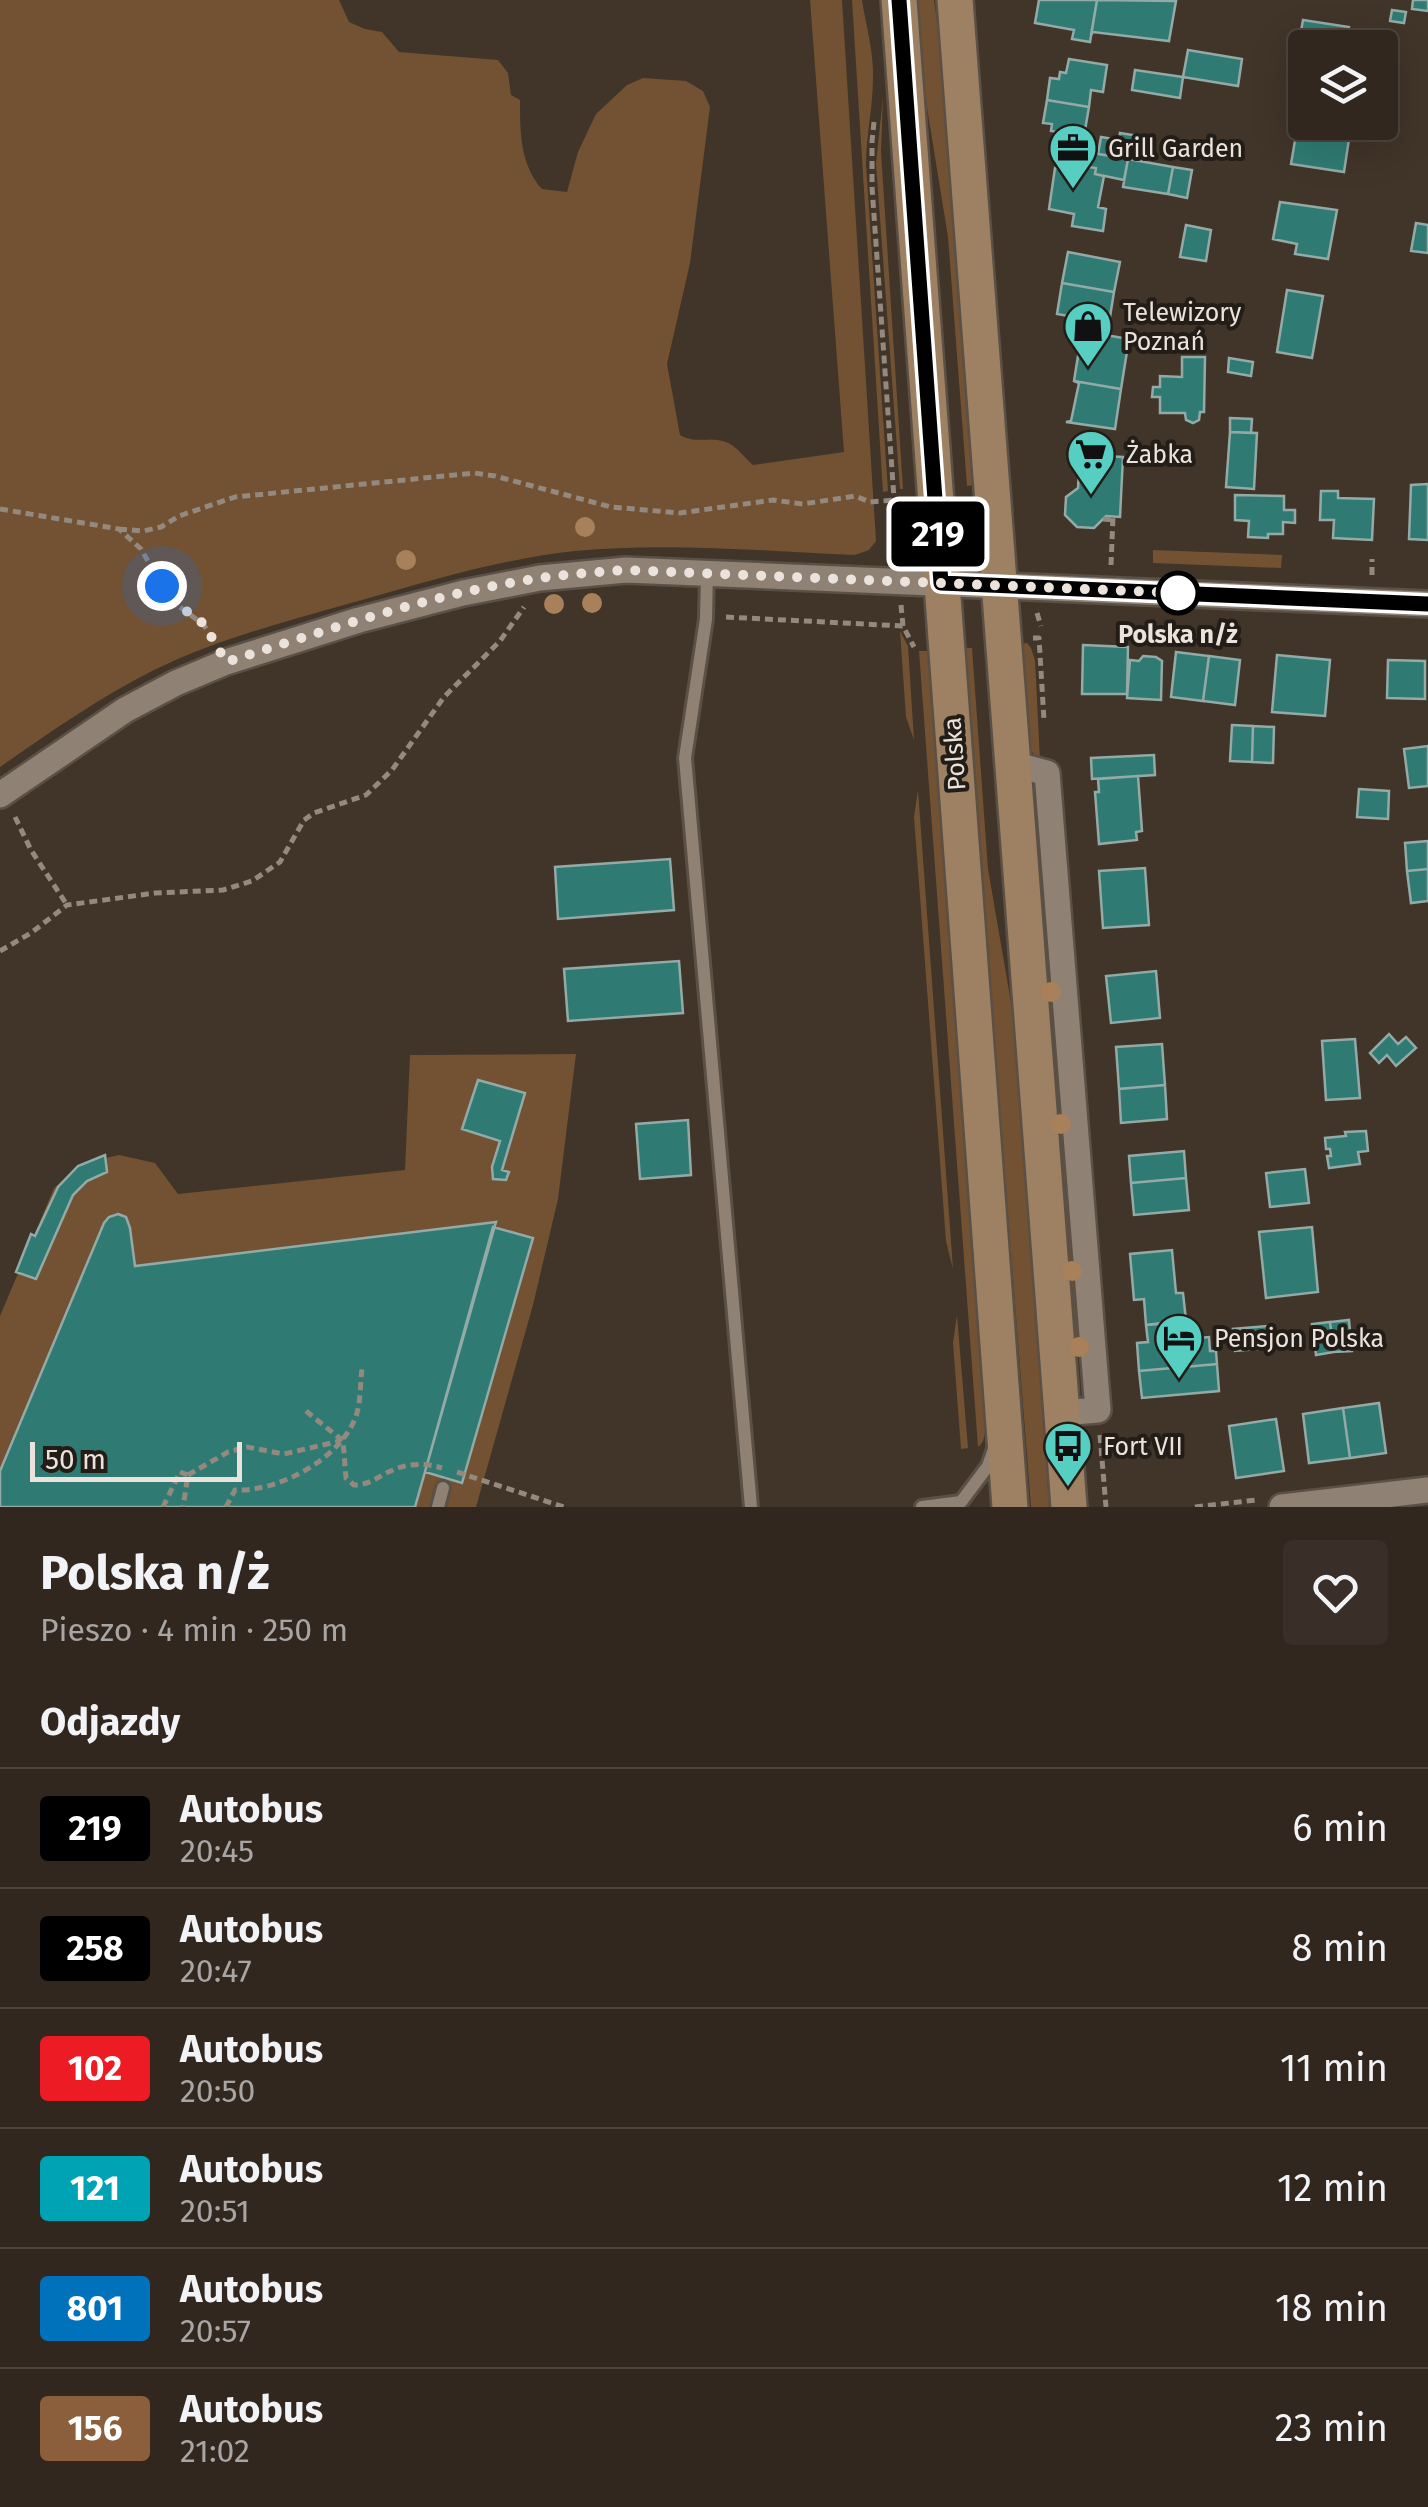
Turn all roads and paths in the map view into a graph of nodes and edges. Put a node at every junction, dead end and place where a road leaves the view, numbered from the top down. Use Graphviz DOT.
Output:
graph roads {
  1 [pos="899,0"];
  2 [pos="954,0"];
  3 [pos="874,123"];
  4 [pos="894,500"];
  5 [pos="0,509"];
  6 [pos="1103,519"];
  7 [pos="119,529"];
  8 [pos="897,545"];
  9 [pos="1372,559"];
  10 [pos="1111,565"];
  11 [pos="708,573"];
  12 [pos="1372,574"];
  13 [pos="941,583"];
  14 [pos="999,586"];
  15 [pos="529,600"];
  16 [pos="1428,604"];
  17 [pos="706,619"];
  18 [pos="902,626"];
  19 [pos="1039,638"];
  20 [pos="226,662"];
  21 [pos="1013,764"];
  22 [pos="1054,773"];
  23 [pos="6,803"];
  24 [pos="67,904"];
  25 [pos="0,951"];
  26 [pos="362,1370"];
  27 [pos="1103,1410"];
  28 [pos="306,1411"];
  29 [pos="1062,1413"];
  30 [pos="1004,1423"];
  31 [pos="342,1441"];
  32 [pos="393,1470"];
  33 [pos="188,1475"];
  34 [pos="491,1482"];
  35 [pos="443,1488"];
  36 [pos="1428,1490"];
  37 [pos="964,1505"];
  38 [pos="163,1507"];
  39 [pos="182,1507"];
  40 [pos="226,1507"];
  41 [pos="438,1507"];
  42 [pos="564,1507"];
  43 [pos="752,1507"];
  44 [pos="922,1507"];
  45 [pos="1010,1507"];
  46 [pos="1070,1507"];
  47 [pos="1106,1507"];
  48 [pos="1282,1507"];
  1 -- 13 [label="street, Polska"];
  2 -- 14 [label="street"];
  3 -- 4 [label="path"];
  4 -- 7 [label="path"];
  4 -- 8 [label="path"];
  5 -- 7 [label="path"];
  6 -- 10 [label="path"];
  7 -- 20 [label="path"];
  9 -- 12 [label="path"];
  11 -- 13 [label="street"];
  11 -- 17 [label="lane"];
  11 -- 20 [label="street"];
  13 -- 14 [label="street"];
  13 -- 30 [label="street, Polska"];
  14 -- 16 [label="street"];
  14 -- 21 [label="street"];
  15 -- 24 [label="path"];
  17 -- 18 [label="path"];
  17 -- 43 [label="lane"];
  19 -- 22 [label="path"];
  20 -- 23 [label="street"];
  21 -- 22 [label="street"];
  21 -- 29 [label="street"];
  22 -- 27 [label="street"];
  23 -- 24 [label="path"];
  24 -- 25 [label="path"];
  26 -- 31 [label="path"];
  27 -- 29 [label="street"];
  27 -- 47 [label="path"];
  28 -- 31 [label="path"];
  29 -- 46 [label="street"];
  30 -- 37 [label="lane"];
  30 -- 45 [label="street, Polska"];
  31 -- 32 [label="path"];
  31 -- 33 [label="path"];
  31 -- 40 [label="path"];
  33 -- 38 [label="path"];
  33 -- 39 [label="path"];
  34 -- 42 [label="path"];
  35 -- 41 [label="lane"];
  36 -- 48 [label="street"];
  37 -- 44 [label="lane"];
}
